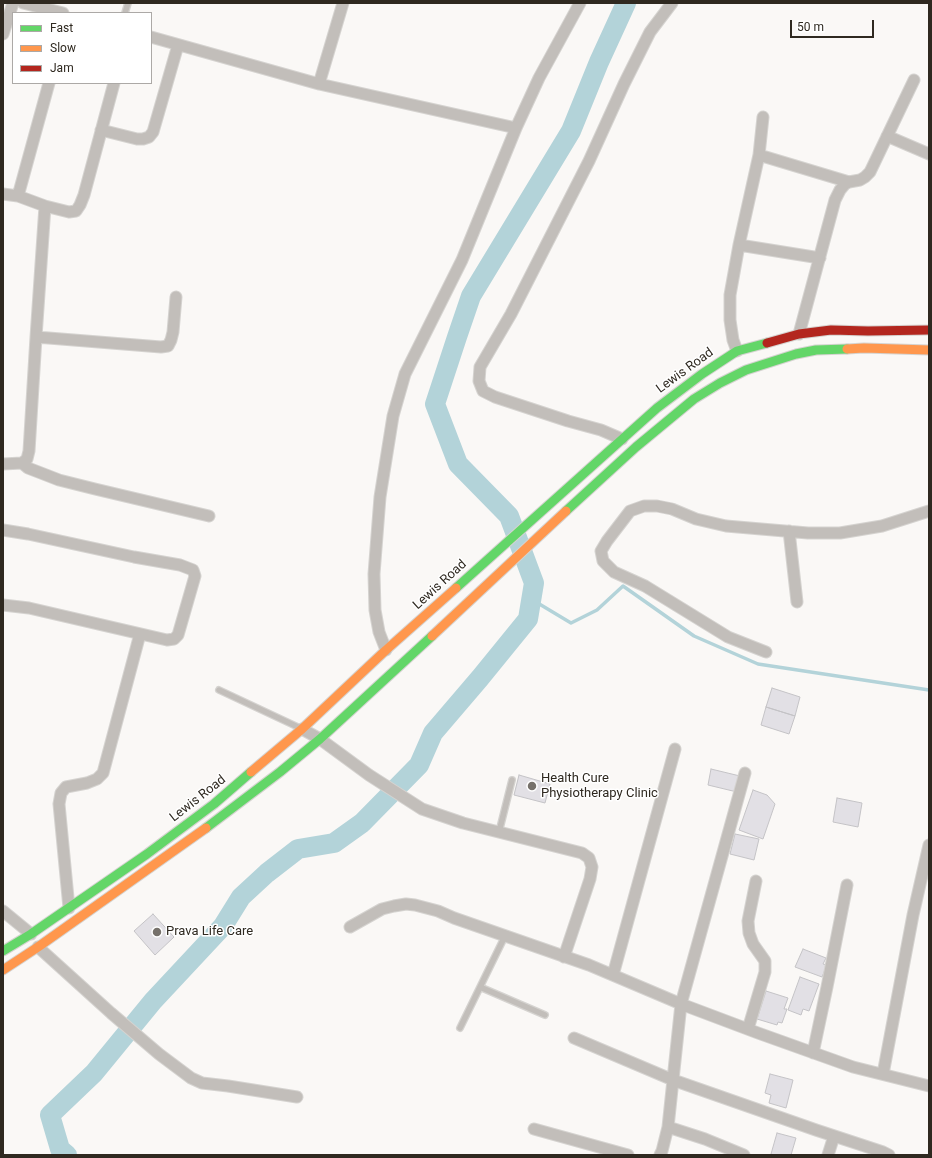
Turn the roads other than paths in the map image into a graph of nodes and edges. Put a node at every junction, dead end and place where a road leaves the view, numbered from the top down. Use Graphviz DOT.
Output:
graph roads {
  1 [pos="13,3"];
  2 [pos="23,3"];
  3 [pos="343,3"];
  4 [pos="580,3"];
  5 [pos="672,3"];
  6 [pos="59,12"];
  7 [pos="3,34"];
  8 [pos="152,38"];
  9 [pos="178,45"];
  10 [pos="914,80"];
  11 [pos="49,84"];
  12 [pos="114,84"];
  13 [pos="319,84"];
  14 [pos="763,117"];
  15 [pos="516,128"];
  16 [pos="101,130"];
  17 [pos="887,136"];
  18 [pos="929,154"];
  19 [pos="759,155"];
  20 [pos="850,182"];
  21 [pos="3,194"];
  22 [pos="18,196"];
  23 [pos="45,206"];
  24 [pos="739,245"];
  25 [pos="820,258"];
  26 [pos="176,297"];
  27 [pos="929,330"];
  28 [pos="799,334"];
  29 [pos="36,337"];
  30 [pos="779,339"];
  31 [pos="929,350"];
  32 [pos="737,352"];
  33 [pos="783,358"];
  34 [pos="622,439"];
  35 [pos="22,463"];
  36 [pos="3,464"];
  37 [pos="929,511"];
  38 [pos="209,516"];
  39 [pos="3,530"];
  40 [pos="788,532"];
  41 [pos="797,602"];
  42 [pos="3,606"];
  43 [pos="140,634"];
  44 [pos="386,650"];
  45 [pos="766,652"];
  46 [pos="219,690"];
  47 [pos="302,729"];
  48 [pos="320,739"];
  49 [pos="675,749"];
  50 [pos="745,772"];
  51 [pos="512,780"];
  52 [pos="499,832"];
  53 [pos="929,845"];
  54 [pos="756,881"];
  55 [pos="847,885"];
  56 [pos="70,908"];
  57 [pos="3,911"];
  58 [pos="350,927"];
  59 [pos="31,934"];
  60 [pos="505,936"];
  61 [pos="38,947"];
  62 [pos="4,950"];
  63 [pos="564,957"];
  64 [pos="3,970"];
  65 [pos="613,975"];
  66 [pos="480,987"];
  67 [pos="681,1004"];
  68 [pos="545,1015"];
  69 [pos="460,1028"];
  70 [pos="748,1029"];
  71 [pos="574,1038"];
  72 [pos="813,1052"];
  73 [pos="882,1074"];
  74 [pos="673,1080"];
  75 [pos="929,1086"];
  76 [pos="297,1097"];
  77 [pos="668,1127"];
  78 [pos="534,1129"];
  79 [pos="834,1136"];
  80 [pos="727,1152"];
  81 [pos="628,1155"];
  82 [pos="660,1155"];
  83 [pos="744,1155"];
  84 [pos="828,1155"];
  85 [pos="890,1155"];
  1 -- 7 [label="street"];
  2 -- 6 [label="street"];
  3 -- 13 [label="street"];
  4 -- 15 [label="street"];
  5 -- 34 [label="street"];
  8 -- 9 [label="street"];
  9 -- 13 [label="street"];
  9 -- 16 [label="street"];
  10 -- 17 [label="street"];
  11 -- 22 [label="street"];
  12 -- 16 [label="street"];
  13 -- 15 [label="street"];
  14 -- 19 [label="street"];
  15 -- 44 [label="street"];
  16 -- 23 [label="street"];
  17 -- 18 [label="street"];
  17 -- 20 [label="street"];
  19 -- 20 [label="street"];
  19 -- 24 [label="street"];
  20 -- 25 [label="street"];
  21 -- 22 [label="street"];
  22 -- 23 [label="street"];
  23 -- 29 [label="street"];
  24 -- 25 [label="street"];
  24 -- 32 [label="street"];
  25 -- 28 [label="street"];
  26 -- 29 [label="street"];
  27 -- 28 [label="main road, Lewis Road"];
  28 -- 30 [label="main road, Lewis Road"];
  29 -- 35 [label="street"];
  30 -- 32 [label="main road, Lewis Road"];
  30 -- 33 [label="main road"];
  31 -- 33 [label="main road, Lewis Road"];
  32 -- 34 [label="main road, Lewis Road"];
  33 -- 48 [label="main road, Lewis Road"];
  34 -- 44 [label="main road, Lewis Road"];
  35 -- 36 [label="street"];
  35 -- 38 [label="street"];
  37 -- 40 [label="street"];
  39 -- 43 [label="street"];
  40 -- 41 [label="street"];
  40 -- 45 [label="street"];
  42 -- 43 [label="street"];
  43 -- 56 [label="street"];
  44 -- 47 [label="main road, Lewis Road"];
  46 -- 47 [label="lane"];
  47 -- 48 [label="street"];
  47 -- 56 [label="main road, Lewis Road"];
  48 -- 52 [label="street"];
  48 -- 61 [label="main road, Lewis Road"];
  49 -- 65 [label="street"];
  50 -- 67 [label="street"];
  51 -- 52 [label="lane"];
  52 -- 63 [label="street"];
  53 -- 73 [label="street"];
  54 -- 70 [label="street"];
  55 -- 72 [label="street"];
  56 -- 59 [label="main road, Lewis Road"];
  57 -- 59 [label="street"];
  58 -- 60 [label="street"];
  59 -- 62 [label="main road, Lewis Road"];
  60 -- 63 [label="street"];
  60 -- 66 [label="lane"];
  61 -- 64 [label="main road, Lewis Road"];
  61 -- 76 [label="street"];
  63 -- 65 [label="street"];
  65 -- 67 [label="street"];
  66 -- 68 [label="lane"];
  66 -- 69 [label="lane"];
  67 -- 70 [label="street"];
  67 -- 74 [label="street"];
  70 -- 72 [label="street"];
  71 -- 74 [label="street"];
  72 -- 73 [label="street"];
  73 -- 75 [label="street"];
  74 -- 77 [label="street"];
  74 -- 79 [label="street"];
  77 -- 80 [label="street"];
  77 -- 82 [label="street"];
  78 -- 81 [label="street"];
  79 -- 84 [label="street"];
  79 -- 85 [label="street"];
  80 -- 83 [label="street"];
}
